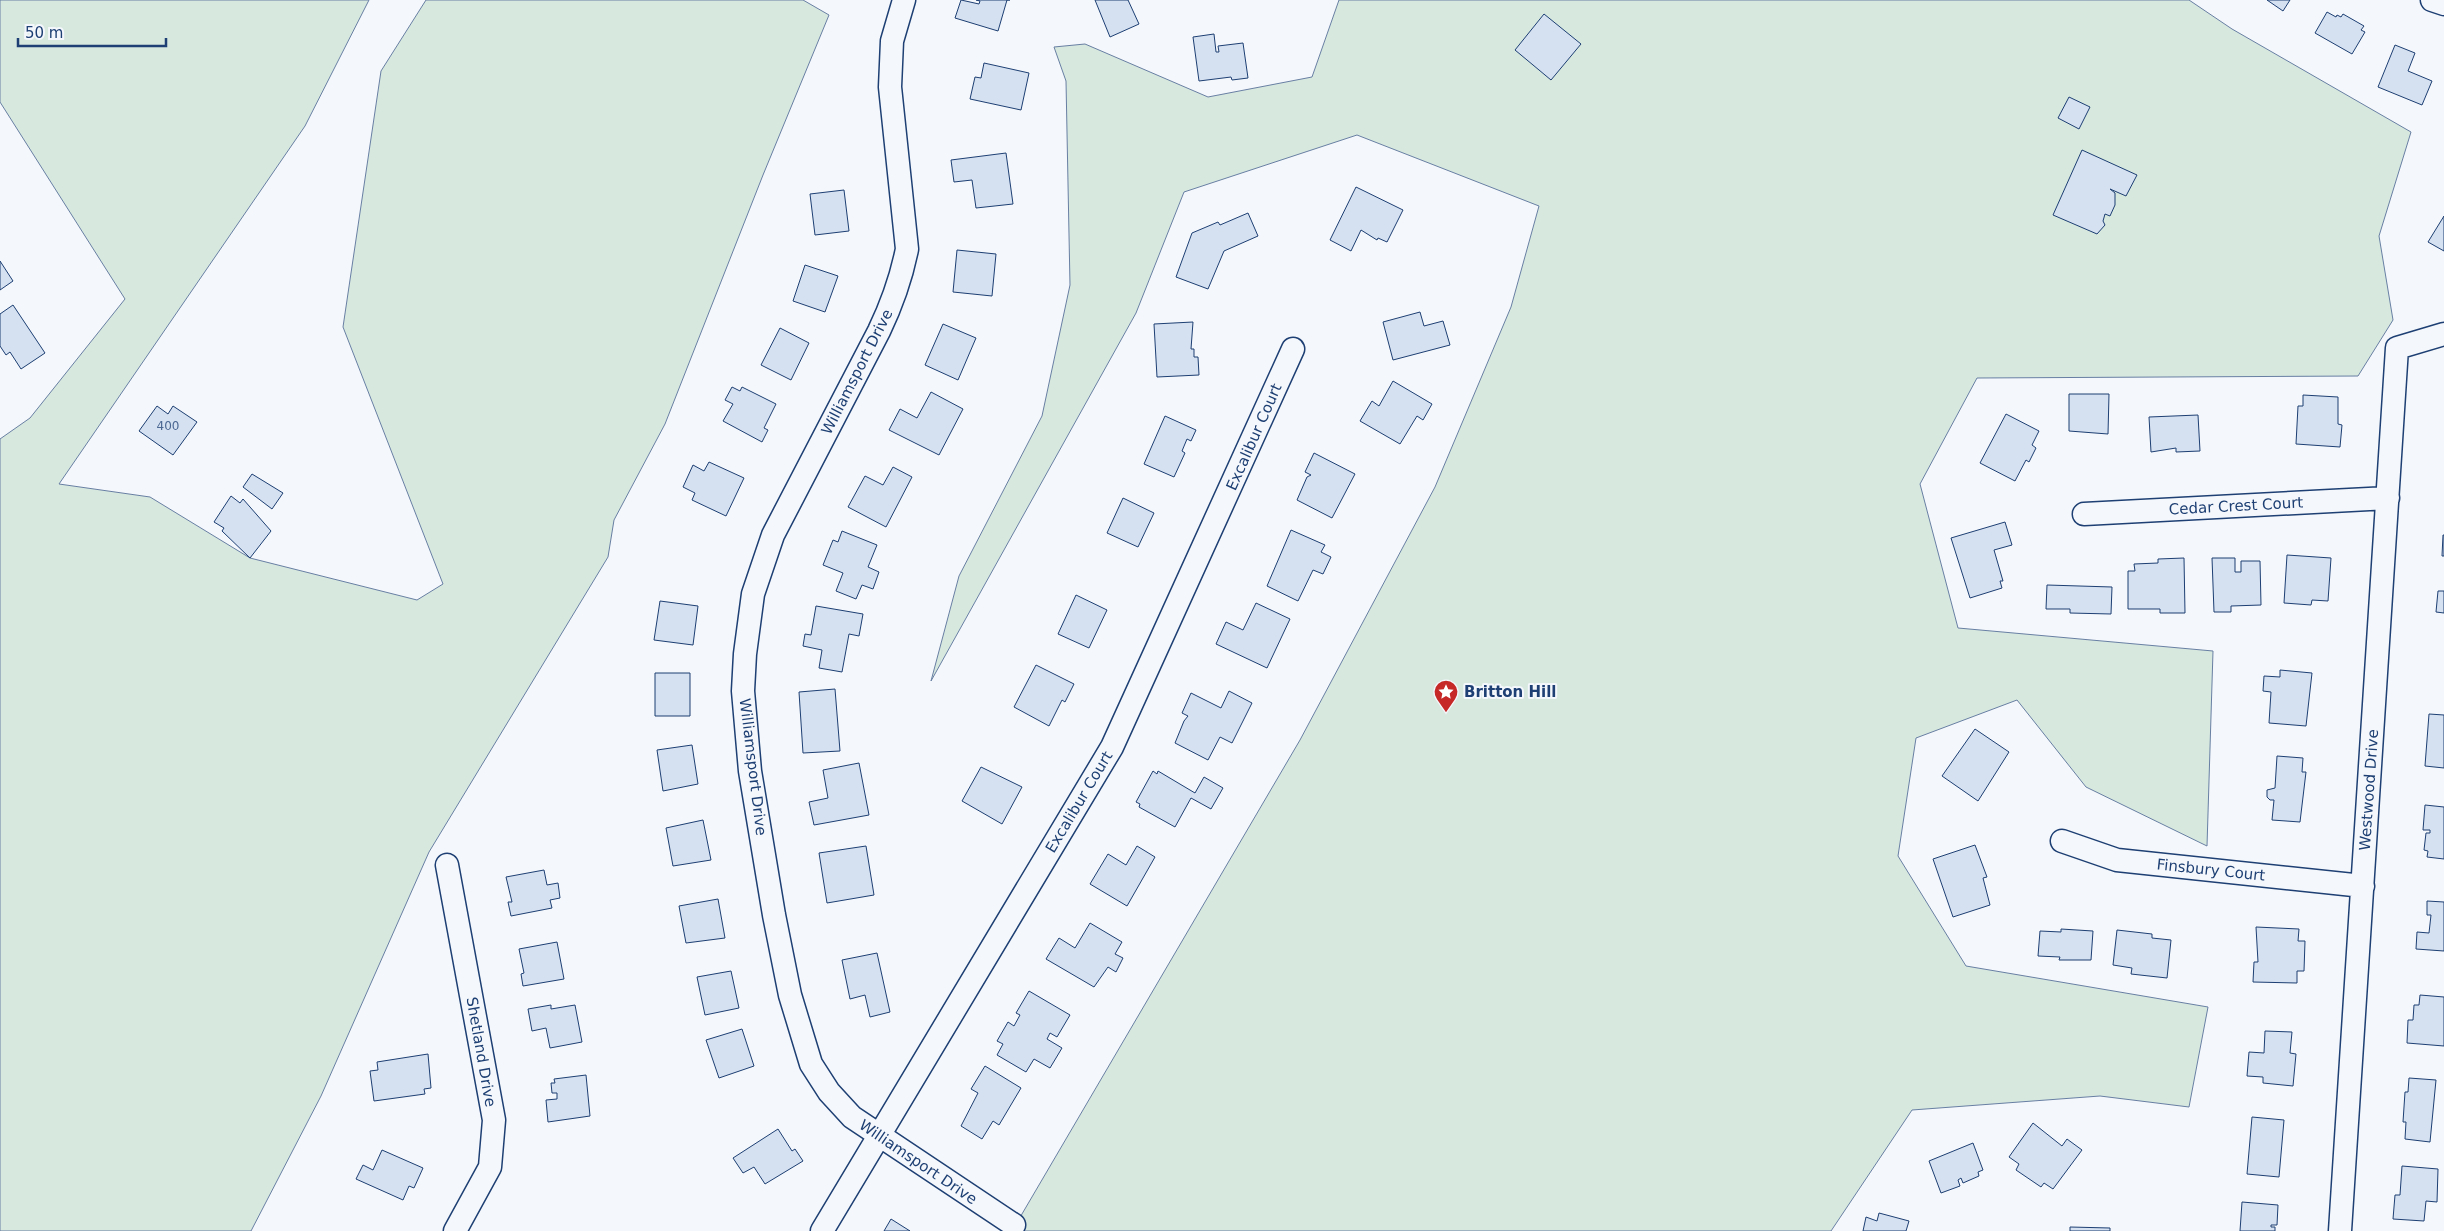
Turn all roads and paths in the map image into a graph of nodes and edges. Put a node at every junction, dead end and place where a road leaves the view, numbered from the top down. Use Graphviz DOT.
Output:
graph roads {
  1 [pos="904,0"];
  2 [pos="2432,0"];
  3 [pos="2444,4"];
  4 [pos="2444,334"];
  5 [pos="1293,350"];
  6 [pos="2388,498"];
  7 [pos="2084,514"];
  8 [pos="2062,841"];
  9 [pos="446,865"];
  10 [pos="2363,886"];
  11 [pos="879,1137"];
  12 [pos="1014,1225"];
  13 [pos="454,1231"];
  14 [pos="822,1231"];
  15 [pos="2340,1231"];
  1 -- 11 [label="street, Williamsport Drive"];
  2 -- 3 [label="street"];
  4 -- 6 [label="street, Westwood Drive"];
  5 -- 11 [label="street, Excalibur Court"];
  6 -- 7 [label="street, Cedar Crest Court"];
  6 -- 10 [label="street, Westwood Drive"];
  8 -- 10 [label="street, Finsbury Court"];
  9 -- 13 [label="street, Shetland Drive"];
  10 -- 15 [label="street, Westwood Drive"];
  11 -- 12 [label="street, Williamsport Drive"];
  11 -- 14 [label="street, Excalibur Court"];
}
